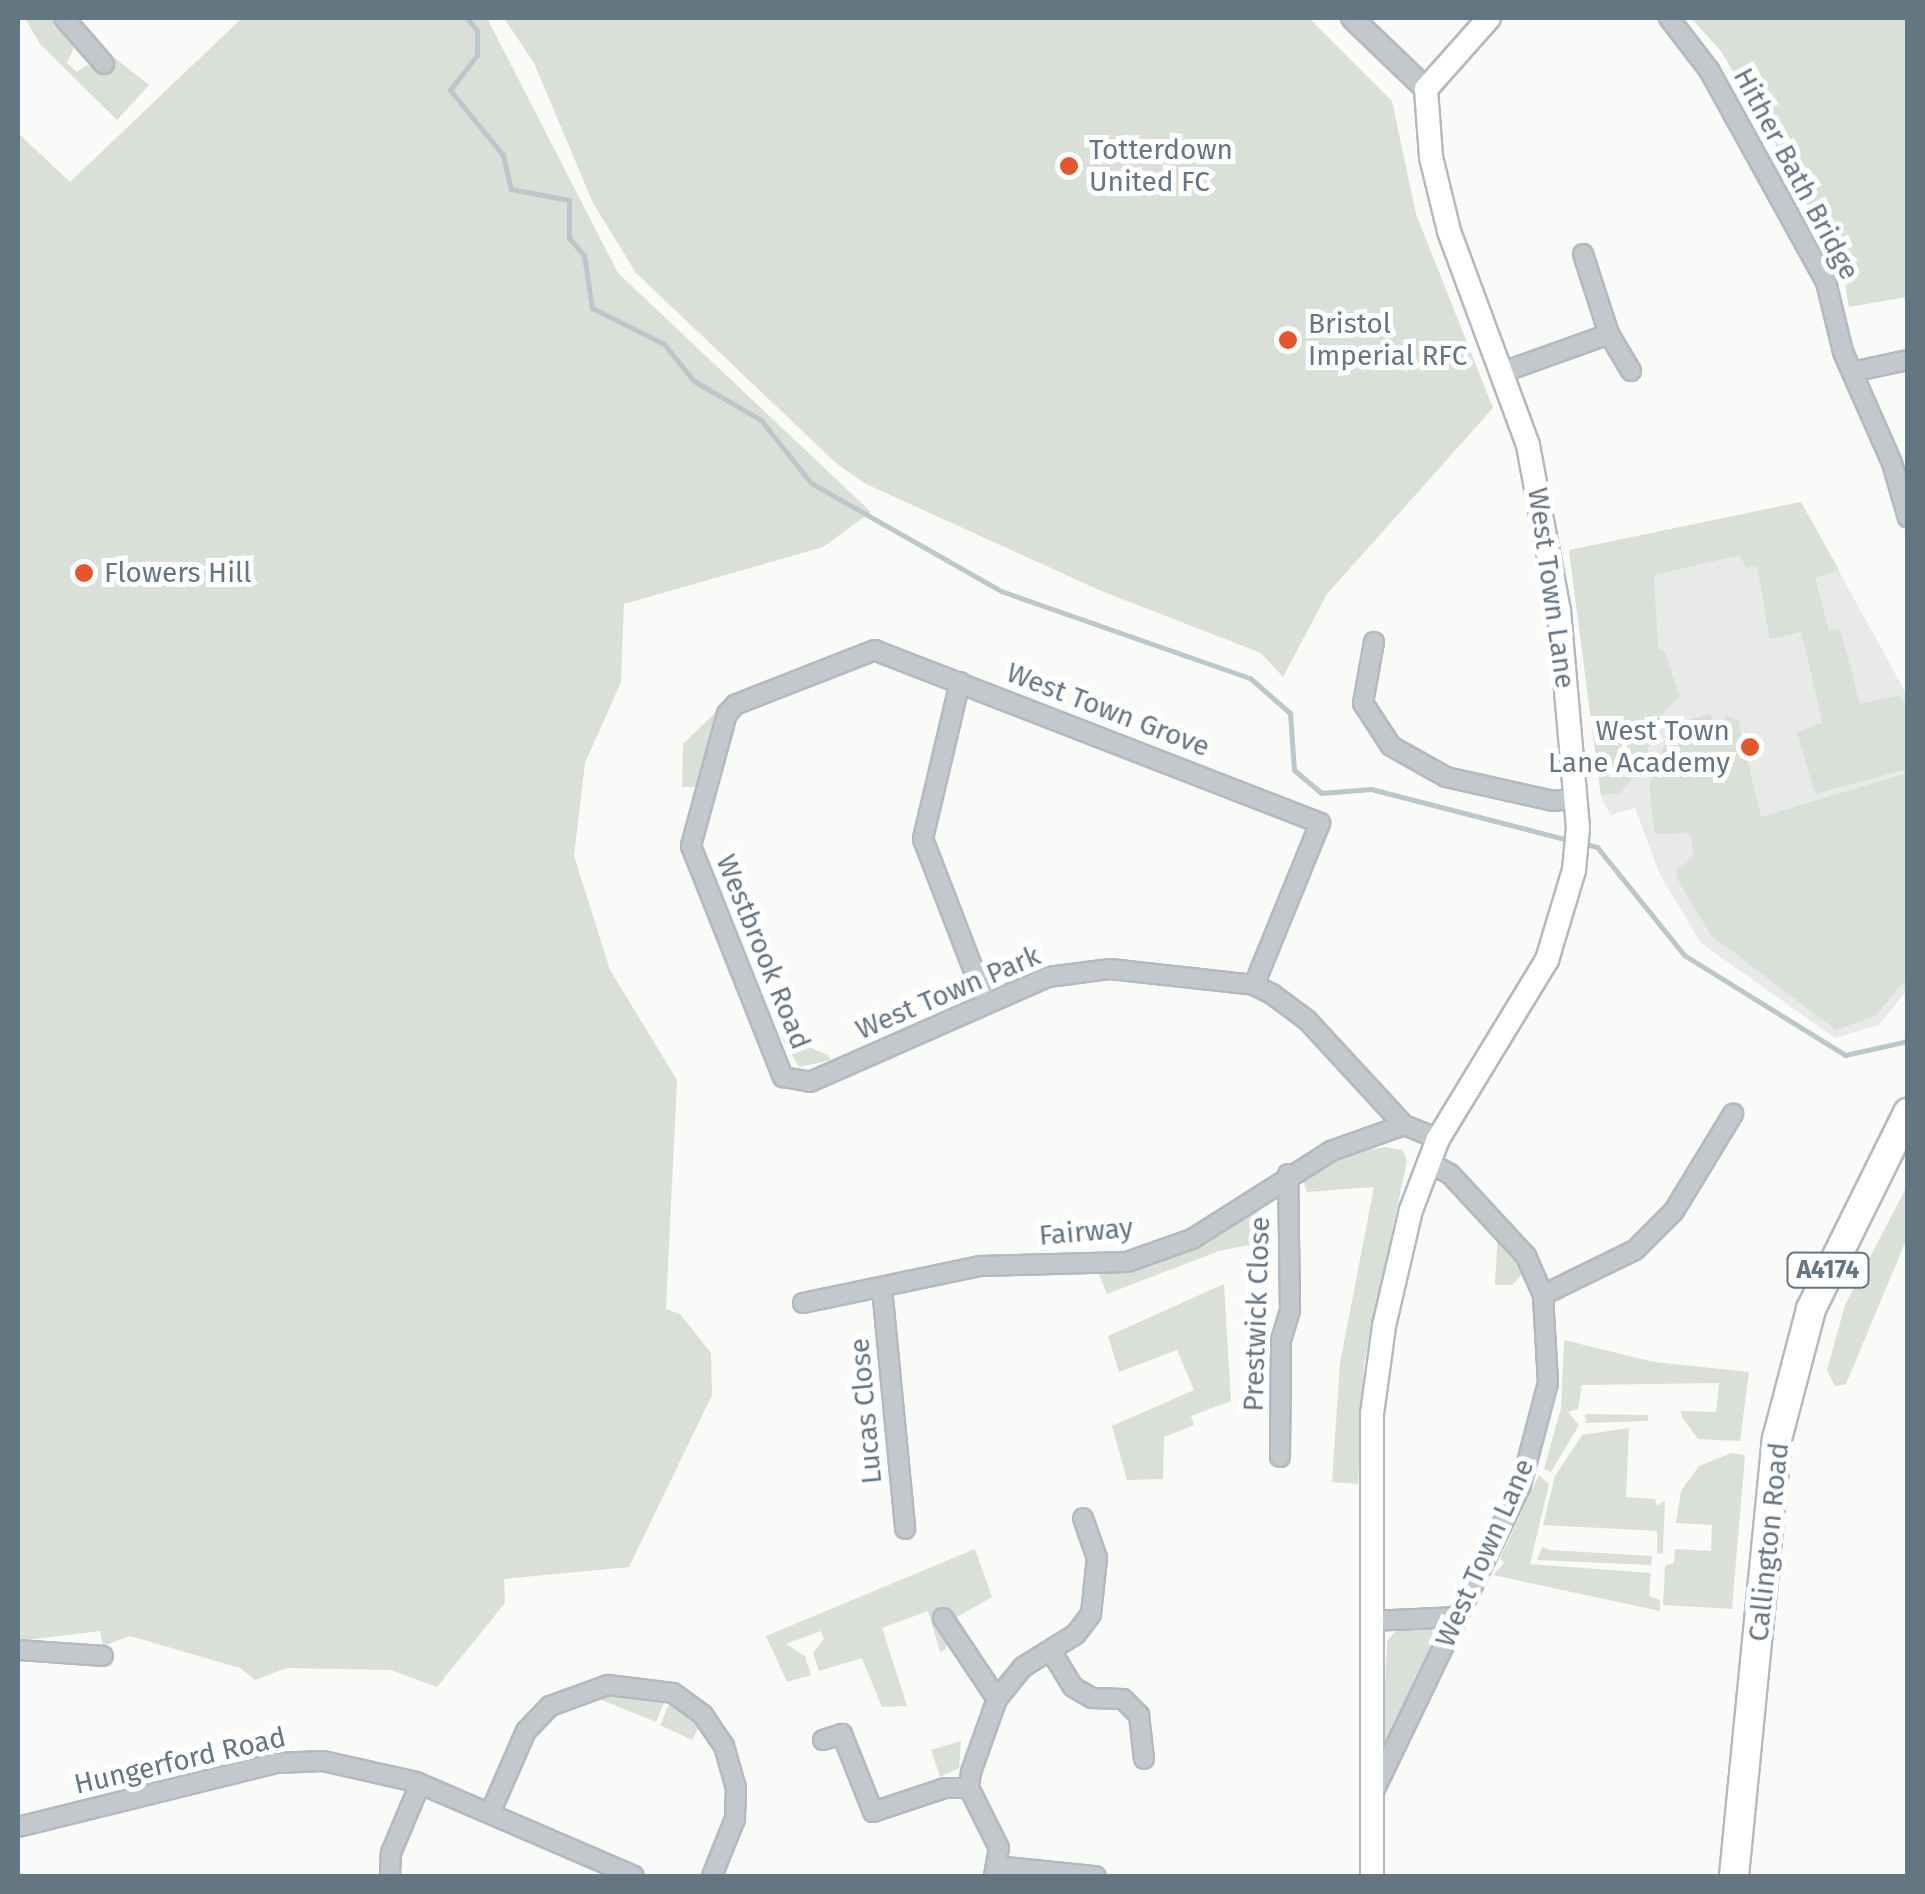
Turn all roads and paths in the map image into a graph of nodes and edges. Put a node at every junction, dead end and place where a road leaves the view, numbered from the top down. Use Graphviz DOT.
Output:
graph roads {
  1 [pos="64,18"];
  2 [pos="1352,18"];
  3 [pos="1489,18"];
  4 [pos="1669,18"];
  5 [pos="104,64"];
  6 [pos="1426,90"];
  7 [pos="1583,254"];
  8 [pos="1609,334"];
  9 [pos="1908,360"];
  10 [pos="1630,371"];
  11 [pos="1503,372"];
  12 [pos="1852,372"];
  13 [pos="1900,462"];
  14 [pos="1908,518"];
  15 [pos="1374,642"];
  16 [pos="875,650"];
  17 [pos="960,682"];
  18 [pos="1576,798"];
  19 [pos="1254,985"];
  20 [pos="986,1002"];
  21 [pos="783,1078"];
  22 [pos="1908,1113"];
  23 [pos="1733,1114"];
  24 [pos="1404,1125"];
  25 [pos="1438,1140"];
  26 [pos="1429,1163"];
  27 [pos="1288,1174"];
  28 [pos="882,1288"];
  29 [pos="1543,1295"];
  30 [pos="803,1303"];
  31 [pos="1280,1457"];
  32 [pos="1083,1518"];
  33 [pos="905,1529"];
  34 [pos="1458,1617"];
  35 [pos="943,1618"];
  36 [pos="1371,1621"];
  37 [pos="18,1650"];
  38 [pos="1051,1652"];
  39 [pos="103,1656"];
  40 [pos="997,1699"];
  41 [pos="823,1740"];
  42 [pos="1144,1759"];
  43 [pos="420,1784"];
  44 [pos="970,1788"];
  45 [pos="1372,1796"];
  46 [pos="492,1810"];
  47 [pos="18,1827"];
  48 [pos="995,1871"];
  49 [pos="390,1876"];
  50 [pos="634,1876"];
  51 [pos="712,1876"];
  52 [pos="1095,1876"];
  53 [pos="1372,1876"];
  54 [pos="1734,1876"];
  1 -- 5 [label="street"];
  2 -- 6 [label="street"];
  3 -- 6 [label="main road"];
  4 -- 12 [label="street, Hither Bath Bridge"];
  6 -- 11 [label="main road, West Town Lane"];
  7 -- 8 [label="street"];
  8 -- 10 [label="street"];
  8 -- 11 [label="street"];
  9 -- 12 [label="street"];
  11 -- 18 [label="main road, West Town Lane"];
  12 -- 13 [label="street, Hither Bath Bridge"];
  13 -- 14 [label="street, Hither Bath Bridge"];
  15 -- 18 [label="street"];
  16 -- 17 [label="street, West Town Grove"];
  16 -- 21 [label="street, Westbrook Road"];
  17 -- 19 [label="street, West Town Grove"];
  17 -- 20 [label="street"];
  18 -- 25 [label="main road, West Town Lane"];
  19 -- 20 [label="street, West Town Park"];
  19 -- 24 [label="street, West Town Park"];
  20 -- 21 [label="street, West Town Park"];
  22 -- 54 [label="main road, Callington Road / A4174"];
  23 -- 29 [label="street"];
  24 -- 25 [label="street, West Town Park"];
  24 -- 27 [label="street, Fairway"];
  25 -- 26 [label="main road, West Town Lane"];
  26 -- 29 [label="street, West Town Lane"];
  26 -- 36 [label="main road, West Town Lane"];
  27 -- 28 [label="street, Fairway"];
  27 -- 31 [label="street, Prestwick Close"];
  28 -- 30 [label="street, Fairway"];
  28 -- 33 [label="street, Lucas Close"];
  29 -- 34 [label="street, West Town Lane"];
  32 -- 38 [label="street"];
  34 -- 36 [label="street"];
  34 -- 45 [label="street, West Town Lane"];
  35 -- 40 [label="street"];
  36 -- 45 [label="main road, West Town Lane"];
  37 -- 39 [label="street"];
  38 -- 40 [label="street"];
  38 -- 42 [label="street"];
  40 -- 44 [label="street"];
  41 -- 44 [label="street"];
  43 -- 46 [label="street, Hungerford Road"];
  43 -- 47 [label="street, Hungerford Road"];
  43 -- 49 [label="street"];
  44 -- 48 [label="street"];
  45 -- 53 [label="main road, West Town Lane"];
  46 -- 50 [label="street, Hungerford Road"];
  46 -- 51 [label="street"];
  48 -- 52 [label="street"];
}
